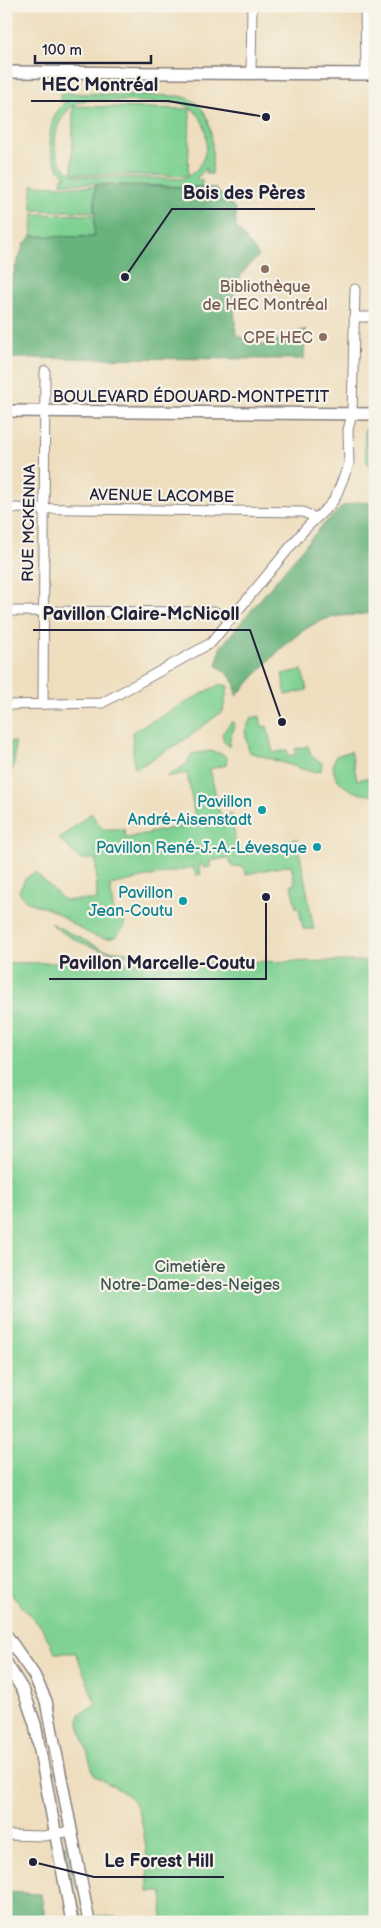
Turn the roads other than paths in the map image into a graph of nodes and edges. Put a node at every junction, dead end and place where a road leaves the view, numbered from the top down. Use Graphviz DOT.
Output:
graph roads {
  1 [pos="252,6"];
  2 [pos="365,6"];
  3 [pos="6,72"];
  4 [pos="251,73"];
  5 [pos="370,74"];
  6 [pos="355,289"];
  7 [pos="354,317"];
  8 [pos="375,317"];
  9 [pos="45,371"];
  10 [pos="6,411"];
  11 [pos="44,412"];
  12 [pos="352,414"];
  13 [pos="375,414"];
  14 [pos="6,508"];
  15 [pos="44,509"];
  16 [pos="316,518"];
  17 [pos="6,611"];
  18 [pos="43,611"];
  19 [pos="231,620"];
  20 [pos="42,704"];
  21 [pos="6,705"];
  22 [pos="6,1636"];
  23 [pos="6,1663"];
  24 [pos="71,1831"];
  25 [pos="55,1834"];
  26 [pos="6,1835"];
  27 [pos="72,1922"];
  28 [pos="89,1922"];
  1 -- 4 [label="street"];
  2 -- 5 [label="street"];
  3 -- 4 [label="main road"];
  4 -- 5 [label="main road"];
  6 -- 7 [label="street"];
  7 -- 8 [label="street"];
  7 -- 12 [label="street"];
  9 -- 11 [label="street, RUE MCKENNA"];
  10 -- 11 [label="main road, BOULEVARD ÉDOUARD-MONTPETIT"];
  11 -- 12 [label="main road, BOULEVARD ÉDOUARD-MONTPETIT"];
  11 -- 15 [label="street, RUE MCKENNA"];
  12 -- 13 [label="main road, BOULEVARD ÉDOUARD-MONTPETIT"];
  12 -- 16 [label="street"];
  14 -- 15 [label="street, AVENUE LACOMBE"];
  15 -- 16 [label="street, AVENUE LACOMBE"];
  15 -- 18 [label="street, RUE MCKENNA"];
  16 -- 19 [label="street"];
  17 -- 18 [label="street"];
  18 -- 19 [label="street"];
  18 -- 20 [label="street, RUE MCKENNA"];
  19 -- 20 [label="street"];
  20 -- 21 [label="street"];
  22 -- 24 [label="main road"];
  23 -- 25 [label="main road"];
  24 -- 25 [label="street"];
  24 -- 28 [label="main road"];
  25 -- 26 [label="street"];
  25 -- 27 [label="main road"];
}
